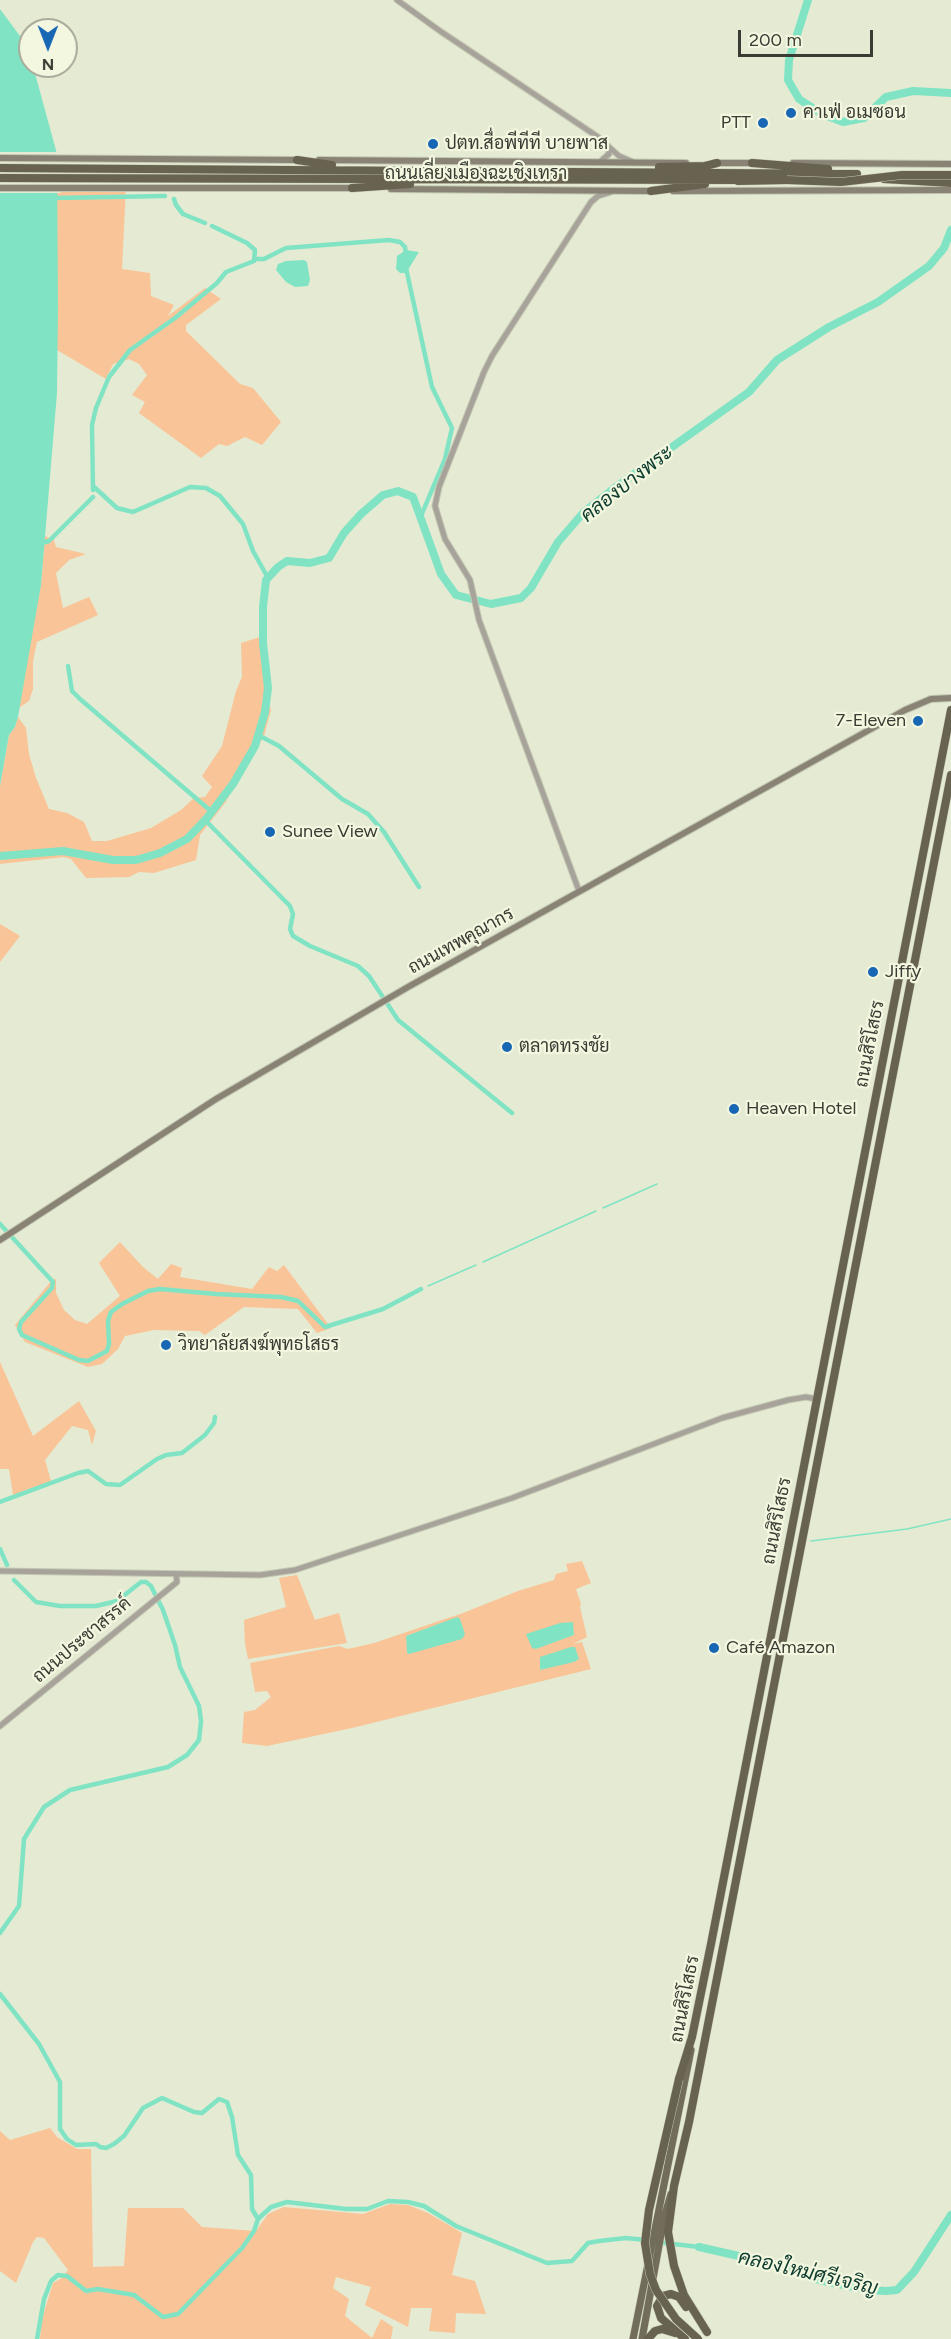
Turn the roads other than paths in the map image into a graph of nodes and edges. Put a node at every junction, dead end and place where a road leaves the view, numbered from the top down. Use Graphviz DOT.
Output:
graph roads {
  1 [pos="397,0"];
  2 [pos="608,145"];
  3 [pos="0,158"];
  4 [pos="297,160"];
  5 [pos="601,161"];
  6 [pos="634,162"];
  7 [pos="717,163"];
  8 [pos="752,164"];
  9 [pos="951,164"];
  10 [pos="0,168"];
  11 [pos="359,169"];
  12 [pos="556,171"];
  13 [pos="857,174"];
  14 [pos="951,175"];
  15 [pos="0,178"];
  16 [pos="474,180"];
  17 [pos="741,180"];
  18 [pos="0,188"];
  19 [pos="352,188"];
  20 [pos="950,188"];
  21 [pos="583,190"];
  22 [pos="633,190"];
  23 [pos="651,191"];
  24 [pos="591,202"];
  25 [pos="951,698"];
  26 [pos="951,710"];
  27 [pos="951,775"];
  28 [pos="579,891"];
  29 [pos="0,1240"];
  30 [pos="838,1288"];
  31 [pos="852,1291"];
  32 [pos="816,1399"];
  33 [pos="0,1571"];
  34 [pos="176,1574"];
  35 [pos="0,1726"];
  36 [pos="692,2037"];
  37 [pos="674,2186"];
  38 [pos="640,2323"];
  39 [pos="706,2332"];
  40 [pos="685,2338"];
  41 [pos="633,2339"];
  42 [pos="642,2339"];
  43 [pos="648,2339"];
  44 [pos="698,2339"];
  45 [pos="714,2339"];
  1 -- 2 [label="street"];
  2 -- 5 [label="street"];
  2 -- 6 [label="street"];
  3 -- 4 [label="main road, ถนนเลี่ยงเมืองฉะเชิงเทรา"];
  4 -- 5 [label="main road, ถนนเลี่ยงเมืองฉะเชิงเทรา"];
  4 -- 11 [label="highway"];
  5 -- 6 [label="main road, ถนนเลี่ยงเมืองฉะเชิงเทรา"];
  6 -- 7 [label="main road, ถนนเลี่ยงเมืองฉะเชิงเทรา"];
  7 -- 8 [label="main road, ถนนเลี่ยงเมืองฉะเชิงเทรา"];
  7 -- 12 [label="highway"];
  8 -- 9 [label="main road, ถนนเลี่ยงเมืองฉะเชิงเทรา"];
  8 -- 13 [label="highway"];
  10 -- 11 [label="highway, ถนนเลี่ยงเมืองฉะเชิงเทรา"];
  11 -- 12 [label="highway, ถนนเลี่ยงเมืองฉะเชิงเทรา"];
  12 -- 13 [label="highway, ถนนเลี่ยงเมืองฉะเชิงเทรา"];
  13 -- 20 [label="highway"];
  14 -- 17 [label="highway, bridge"];
  15 -- 16 [label="highway, ถนนเลี่ยงเมืองฉะเชิงเทรา"];
  16 -- 17 [label="highway, ถนนเลี่ยงเมืองฉะเชิงเทรา"];
  16 -- 19 [label="highway"];
  17 -- 23 [label="highway"];
  18 -- 19 [label="main road, ถนนเลี่ยงเมืองฉะเชิงเทรา"];
  19 -- 21 [label="main road, ถนนเลี่ยงเมืองฉะเชิงเทรา"];
  20 -- 23 [label="main road, ถนนเลี่ยงเมืองฉะเชิงเทรา"];
  21 -- 22 [label="main road, ถนนเลี่ยงเมืองฉะเชิงเทรา"];
  21 -- 24 [label="street"];
  22 -- 23 [label="main road, ถนนเลี่ยงเมืองฉะเชิงเทรา"];
  22 -- 24 [label="street"];
  24 -- 28 [label="street"];
  25 -- 28 [label="main road, ถนนเทพคุณากร"];
  26 -- 30 [label="highway, ถนนสิริโสธร"];
  27 -- 31 [label="highway, ถนนสิริโสธร"];
  28 -- 29 [label="main road, ถนนเทพคุณากร"];
  30 -- 31 [label="highway"];
  30 -- 32 [label="highway, ถนนสิริโสธร"];
  31 -- 37 [label="highway, ถนนสิริโสธร"];
  32 -- 34 [label="street"];
  32 -- 36 [label="highway, ถนนสิริโสธร"];
  33 -- 34 [label="street"];
  34 -- 35 [label="street, ถนนประชาสรรค์"];
  36 -- 38 [label="main road, ถนนสิริโสธร"];
  36 -- 44 [label="highway, bridge"];
  37 -- 38 [label="main road, ถนนสิริโสธร"];
  37 -- 39 [label="highway"];
  38 -- 41 [label="main road, ถนนสิริโสธร"];
  38 -- 42 [label="main road, ถนนสิริโสธร"];
  39 -- 40 [label="highway"];
  39 -- 45 [label="highway"];
  40 -- 43 [label="highway"];
}
